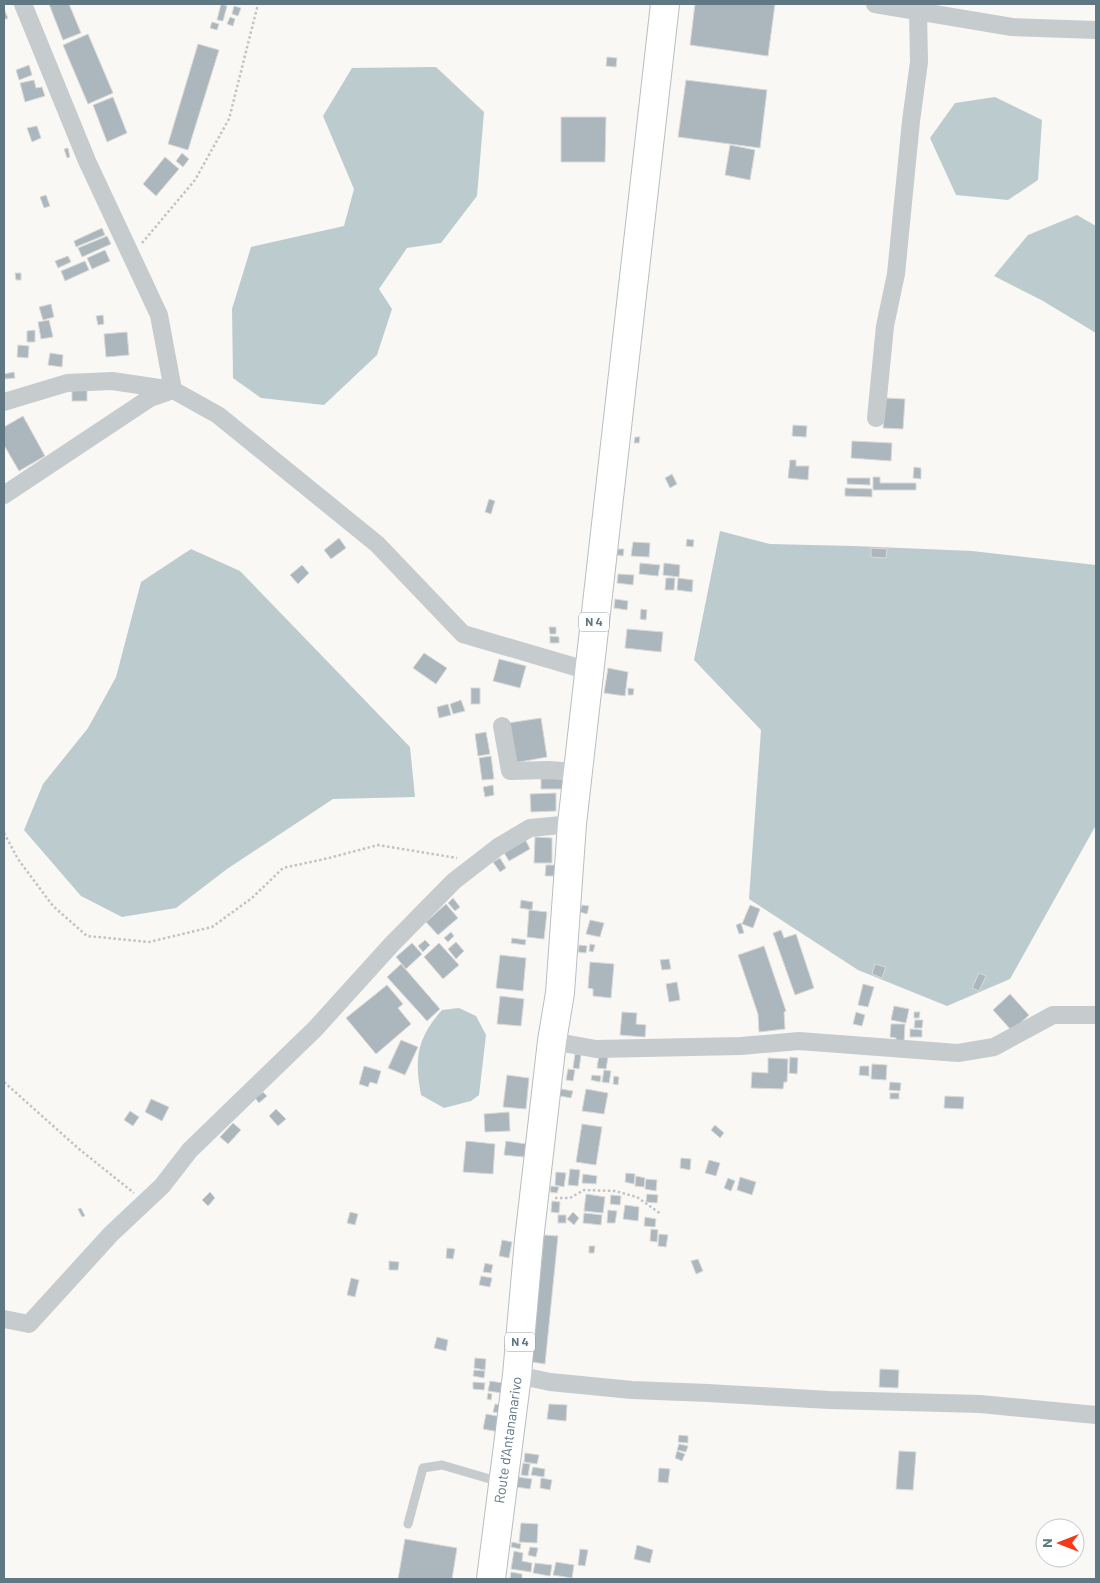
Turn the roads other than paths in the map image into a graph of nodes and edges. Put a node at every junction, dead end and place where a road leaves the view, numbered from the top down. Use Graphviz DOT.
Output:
graph roads {
  1 [pos="23,4"];
  2 [pos="665,4"];
  3 [pos="875,4"];
  4 [pos="918,11"];
  5 [pos="1096,30"];
  6 [pos="172,390"];
  7 [pos="4,402"];
  8 [pos="876,418"];
  9 [pos="4,495"];
  10 [pos="589,671"];
  11 [pos="502,726"];
  12 [pos="578,772"];
  13 [pos="572,824"];
  14 [pos="1096,1015"];
  15 [pos="552,1041"];
  16 [pos="4,1319"];
  17 [pos="517,1375"];
  18 [pos="1096,1415"];
  19 [pos="503,1483"];
  20 [pos="408,1524"];
  21 [pos="491,1579"];
  1 -- 6 [label="street"];
  2 -- 10 [label="main road, N 4"];
  3 -- 4 [label="street"];
  4 -- 5 [label="street"];
  4 -- 8 [label="street"];
  6 -- 7 [label="street"];
  6 -- 9 [label="street"];
  6 -- 10 [label="street"];
  10 -- 12 [label="main road, N 4"];
  11 -- 12 [label="street"];
  12 -- 13 [label="main road, N 4"];
  13 -- 15 [label="main road, N 4"];
  13 -- 16 [label="street"];
  14 -- 15 [label="street"];
  15 -- 17 [label="main road, Route d'Antananarivo / N 4"];
  17 -- 18 [label="street"];
  17 -- 19 [label="main road, Route d'Antananarivo / N 4"];
  19 -- 20 [label="lane"];
  19 -- 21 [label="main road, Route d'Antananarivo / N 4"];
}
